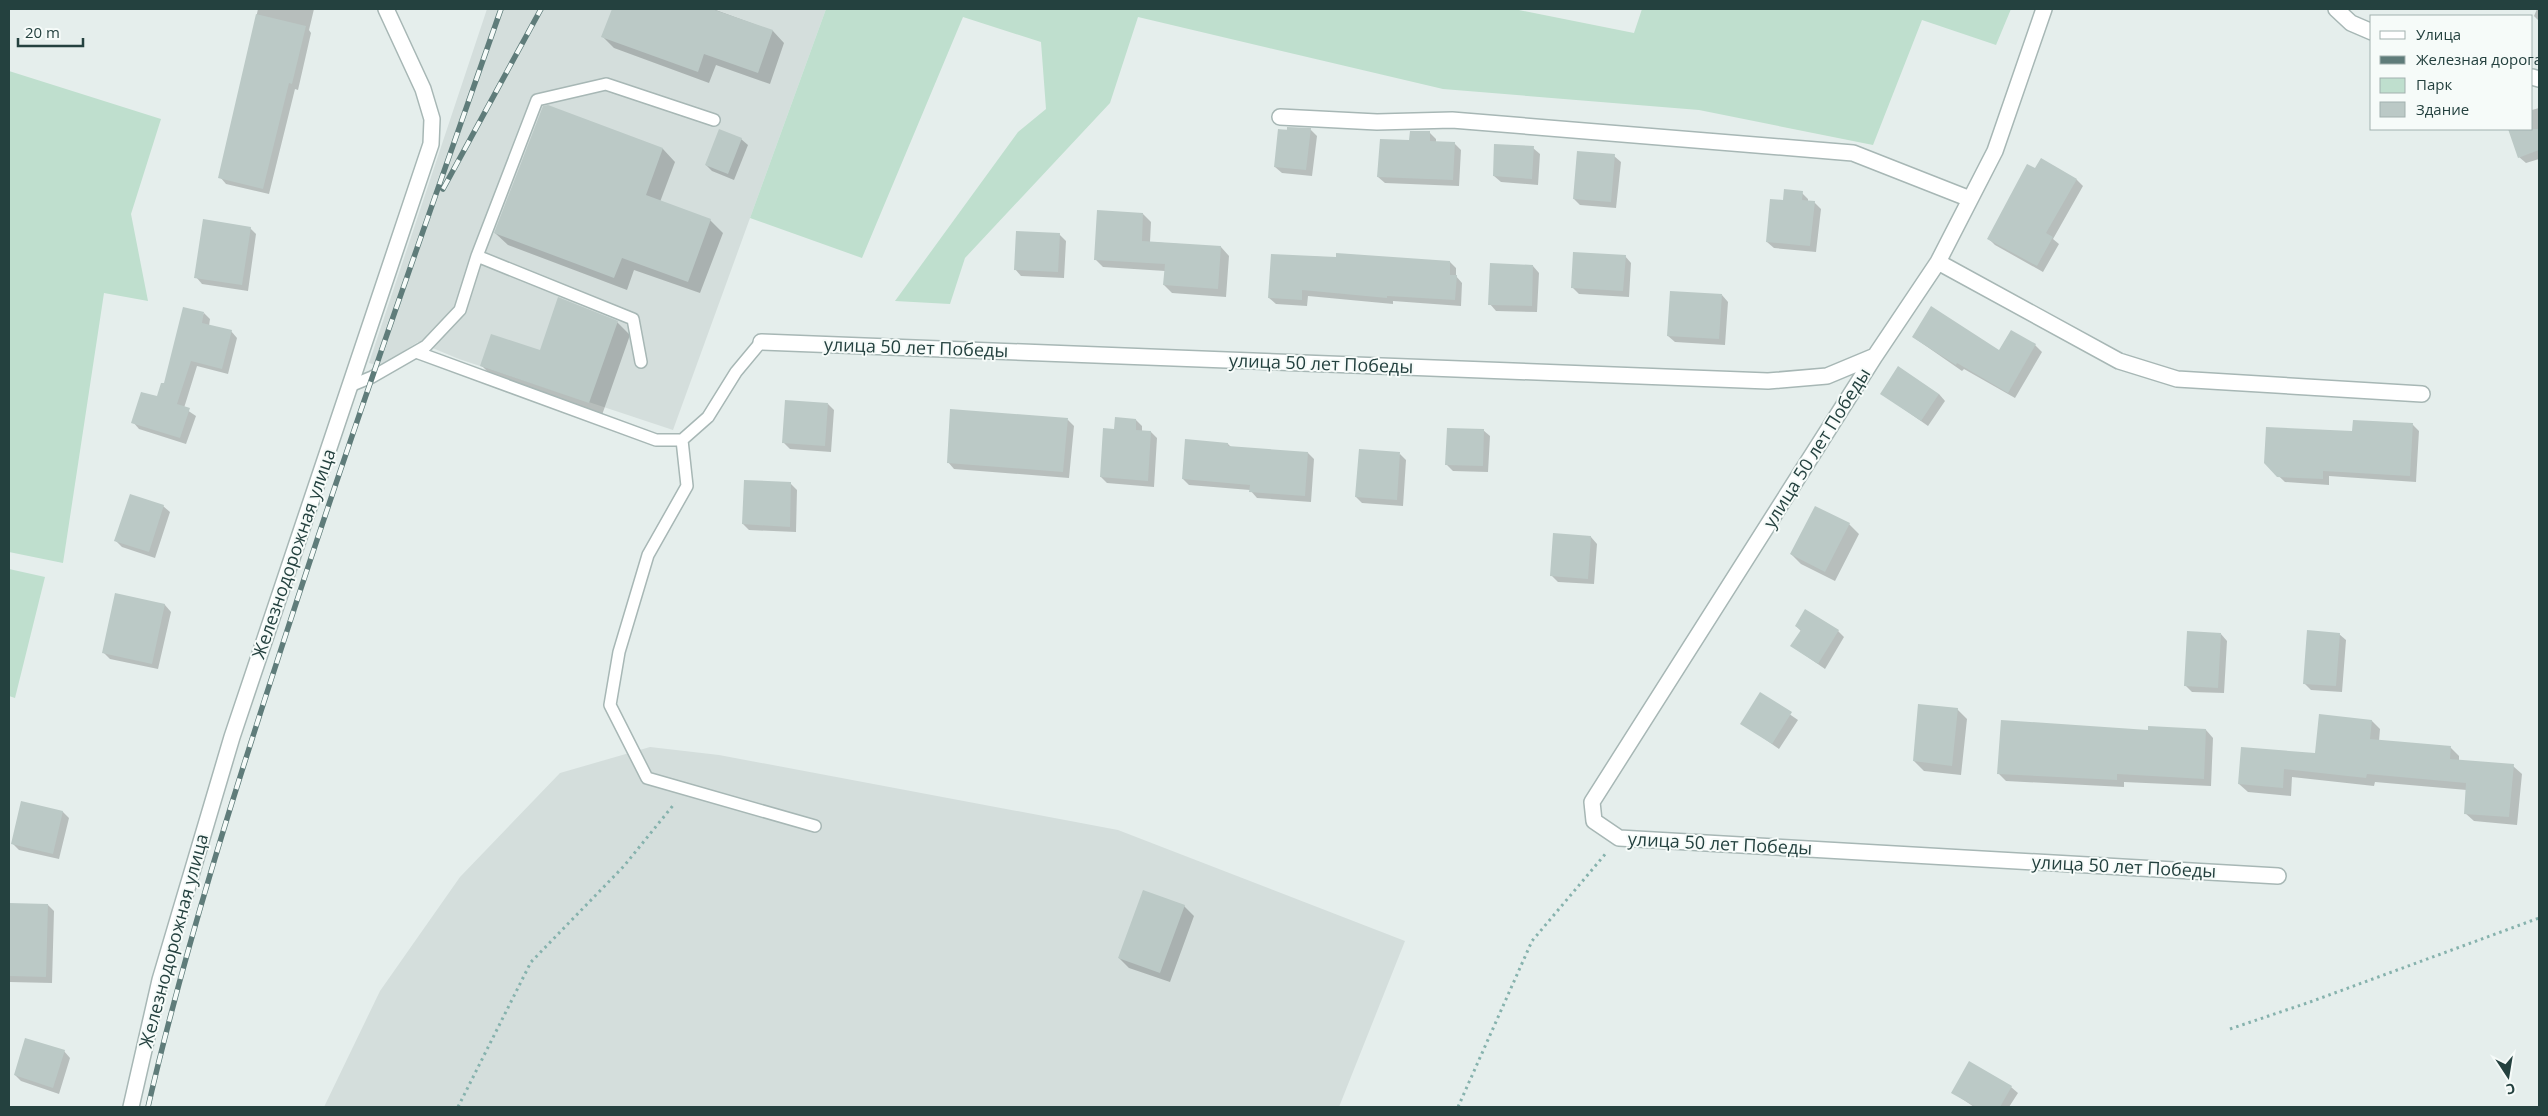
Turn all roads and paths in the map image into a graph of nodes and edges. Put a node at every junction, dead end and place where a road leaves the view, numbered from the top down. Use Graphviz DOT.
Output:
graph roads {
  1 [pos="386,9"];
  2 [pos="2044,9"];
  3 [pos="2336,9"];
  4 [pos="2370,31"];
  5 [pos="1280,117"];
  6 [pos="714,120"];
  7 [pos="1970,199"];
  8 [pos="477,256"];
  9 [pos="1938,262"];
  10 [pos="761,342"];
  11 [pos="416,352"];
  12 [pos="1876,356"];
  13 [pos="640,362"];
  14 [pos="350,386"];
  15 [pos="2422,394"];
  16 [pos="682,440"];
  17 [pos="687,789"];
  18 [pos="816,826"];
  19 [pos="1619,838"];
  20 [pos="2278,876"];
  21 [pos="2539,918"];
  22 [pos="2230,1029"];
  23 [pos="131,1107"];
  24 [pos="458,1107"];
  25 [pos="1458,1107"];
  1 -- 14 [label="street, Железнодорожная улица"];
  2 -- 7 [label="street, улица 50 лет Победы"];
  3 -- 4 [label="street"];
  5 -- 7 [label="street"];
  6 -- 8 [label="lane"];
  7 -- 9 [label="street, улица 50 лет Победы"];
  8 -- 11 [label="lane"];
  8 -- 13 [label="lane"];
  9 -- 12 [label="street, улица 50 лет Победы"];
  9 -- 15 [label="street"];
  10 -- 12 [label="street, улица 50 лет Победы"];
  10 -- 16 [label="lane"];
  11 -- 14 [label="lane"];
  11 -- 16 [label="lane"];
  12 -- 19 [label="street, улица 50 лет Победы"];
  14 -- 23 [label="street, Железнодорожная улица"];
  16 -- 17 [label="lane"];
  17 -- 18 [label="lane"];
  17 -- 24 [label="path"];
  19 -- 20 [label="street, улица 50 лет Победы"];
  19 -- 25 [label="path"];
  21 -- 22 [label="path"];
}
